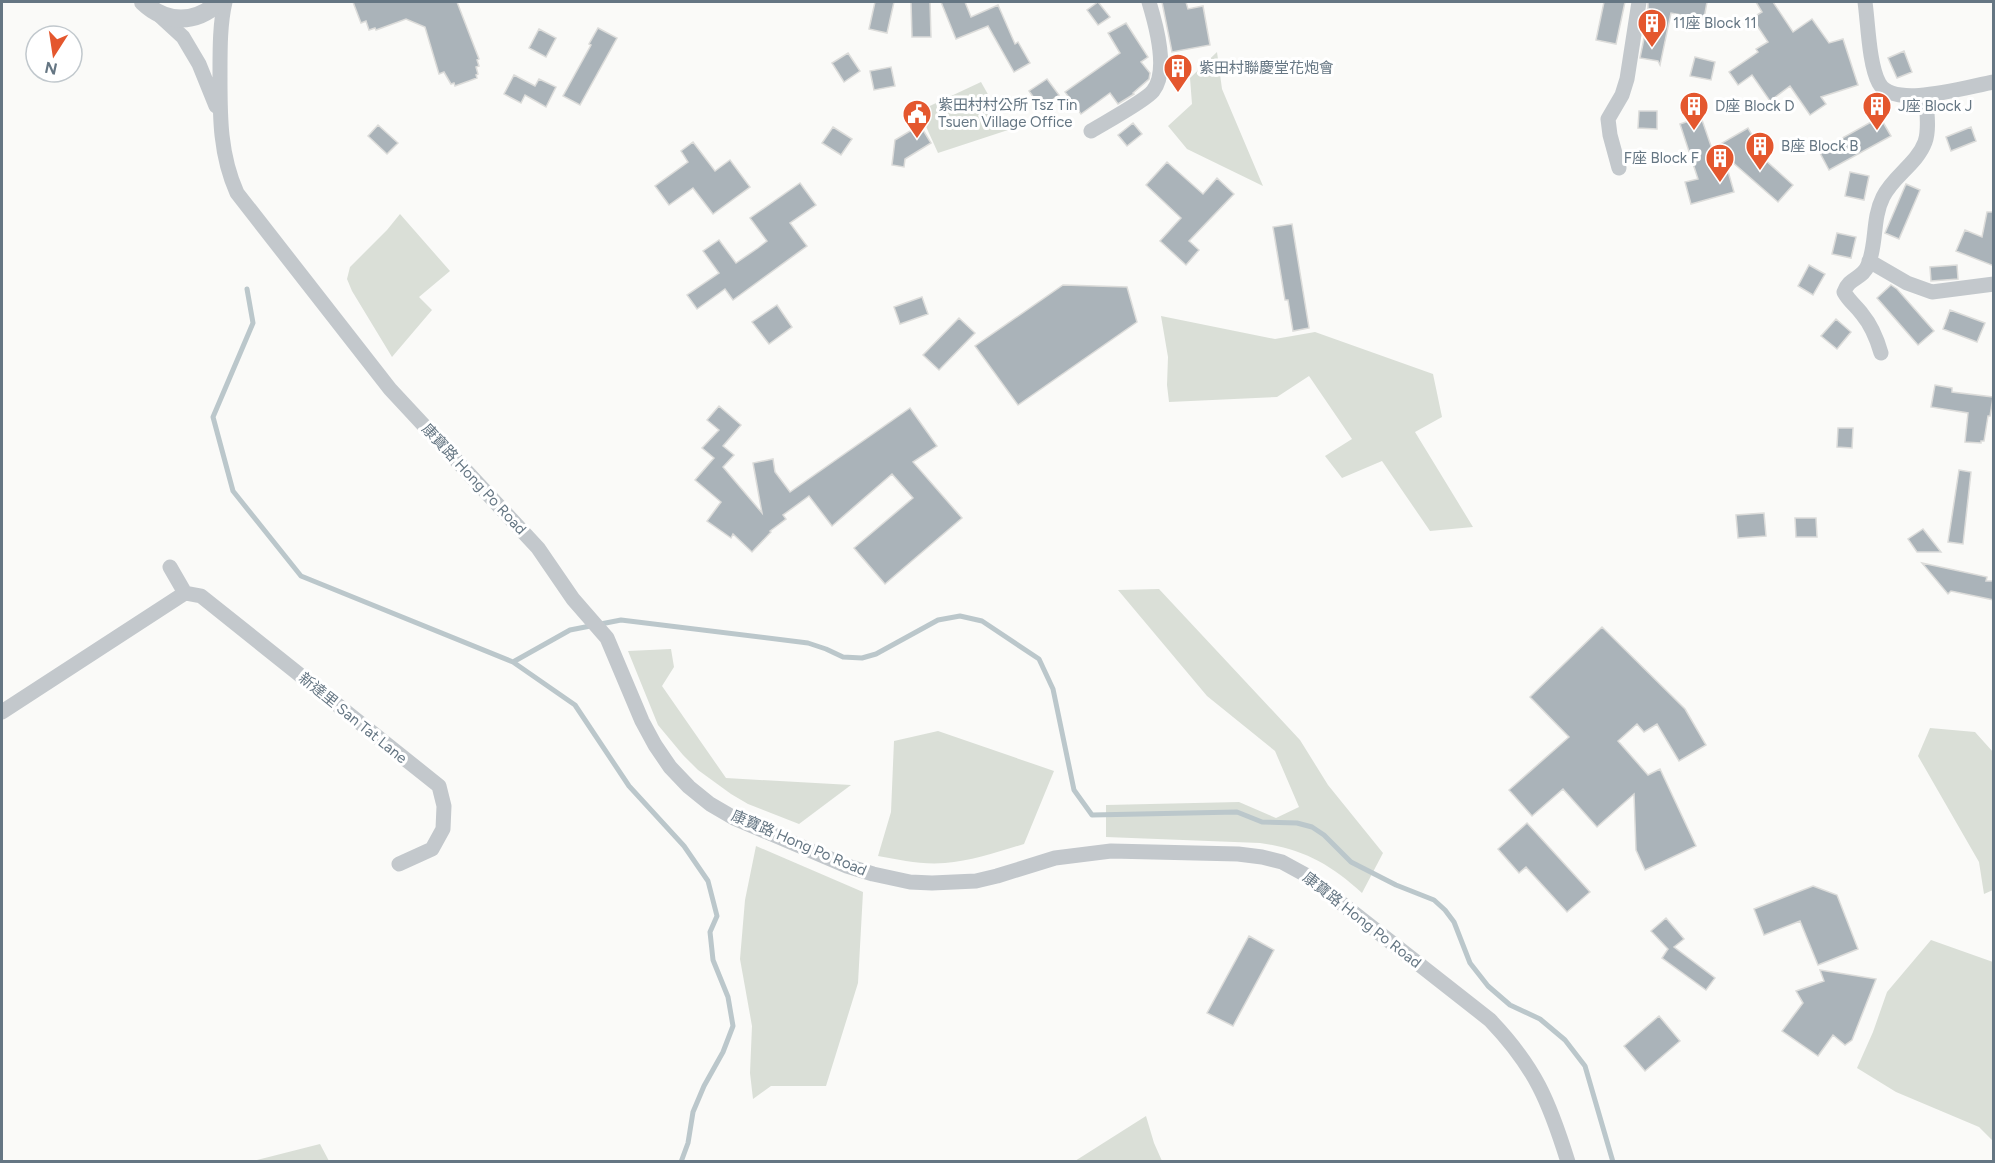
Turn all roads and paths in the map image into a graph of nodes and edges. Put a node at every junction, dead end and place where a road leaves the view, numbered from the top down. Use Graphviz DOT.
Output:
graph roads {
  1 [pos="143,2"];
  2 [pos="219,2"];
  3 [pos="225,2"];
  4 [pos="1149,2"];
  5 [pos="1639,2"];
  6 [pos="1865,2"];
  7 [pos="158,13"];
  8 [pos="1994,82"];
  9 [pos="1926,95"];
  10 [pos="220,115"];
  11 [pos="1091,131"];
  12 [pos="1619,168"];
  13 [pos="1869,261"];
  14 [pos="1994,284"];
  15 [pos="1881,353"];
  16 [pos="170,567"];
  17 [pos="185,593"];
  18 [pos="2,712"];
  19 [pos="399,864"];
  20 [pos="1569,1161"];
  1 -- 7 [label="street"];
  2 -- 7 [label="street"];
  3 -- 10 [label="street, 康寶路 Hong Po Road"];
  4 -- 11 [label="street"];
  5 -- 12 [label="street"];
  6 -- 9 [label="street"];
  7 -- 10 [label="street, 康寶路 Hong Po Road"];
  8 -- 9 [label="street"];
  9 -- 13 [label="street"];
  10 -- 20 [label="street, 康寶路 Hong Po Road"];
  13 -- 14 [label="street"];
  13 -- 15 [label="street"];
  16 -- 17 [label="street"];
  17 -- 18 [label="street"];
  17 -- 19 [label="street, 新達里 San Tat Lane"];
}
